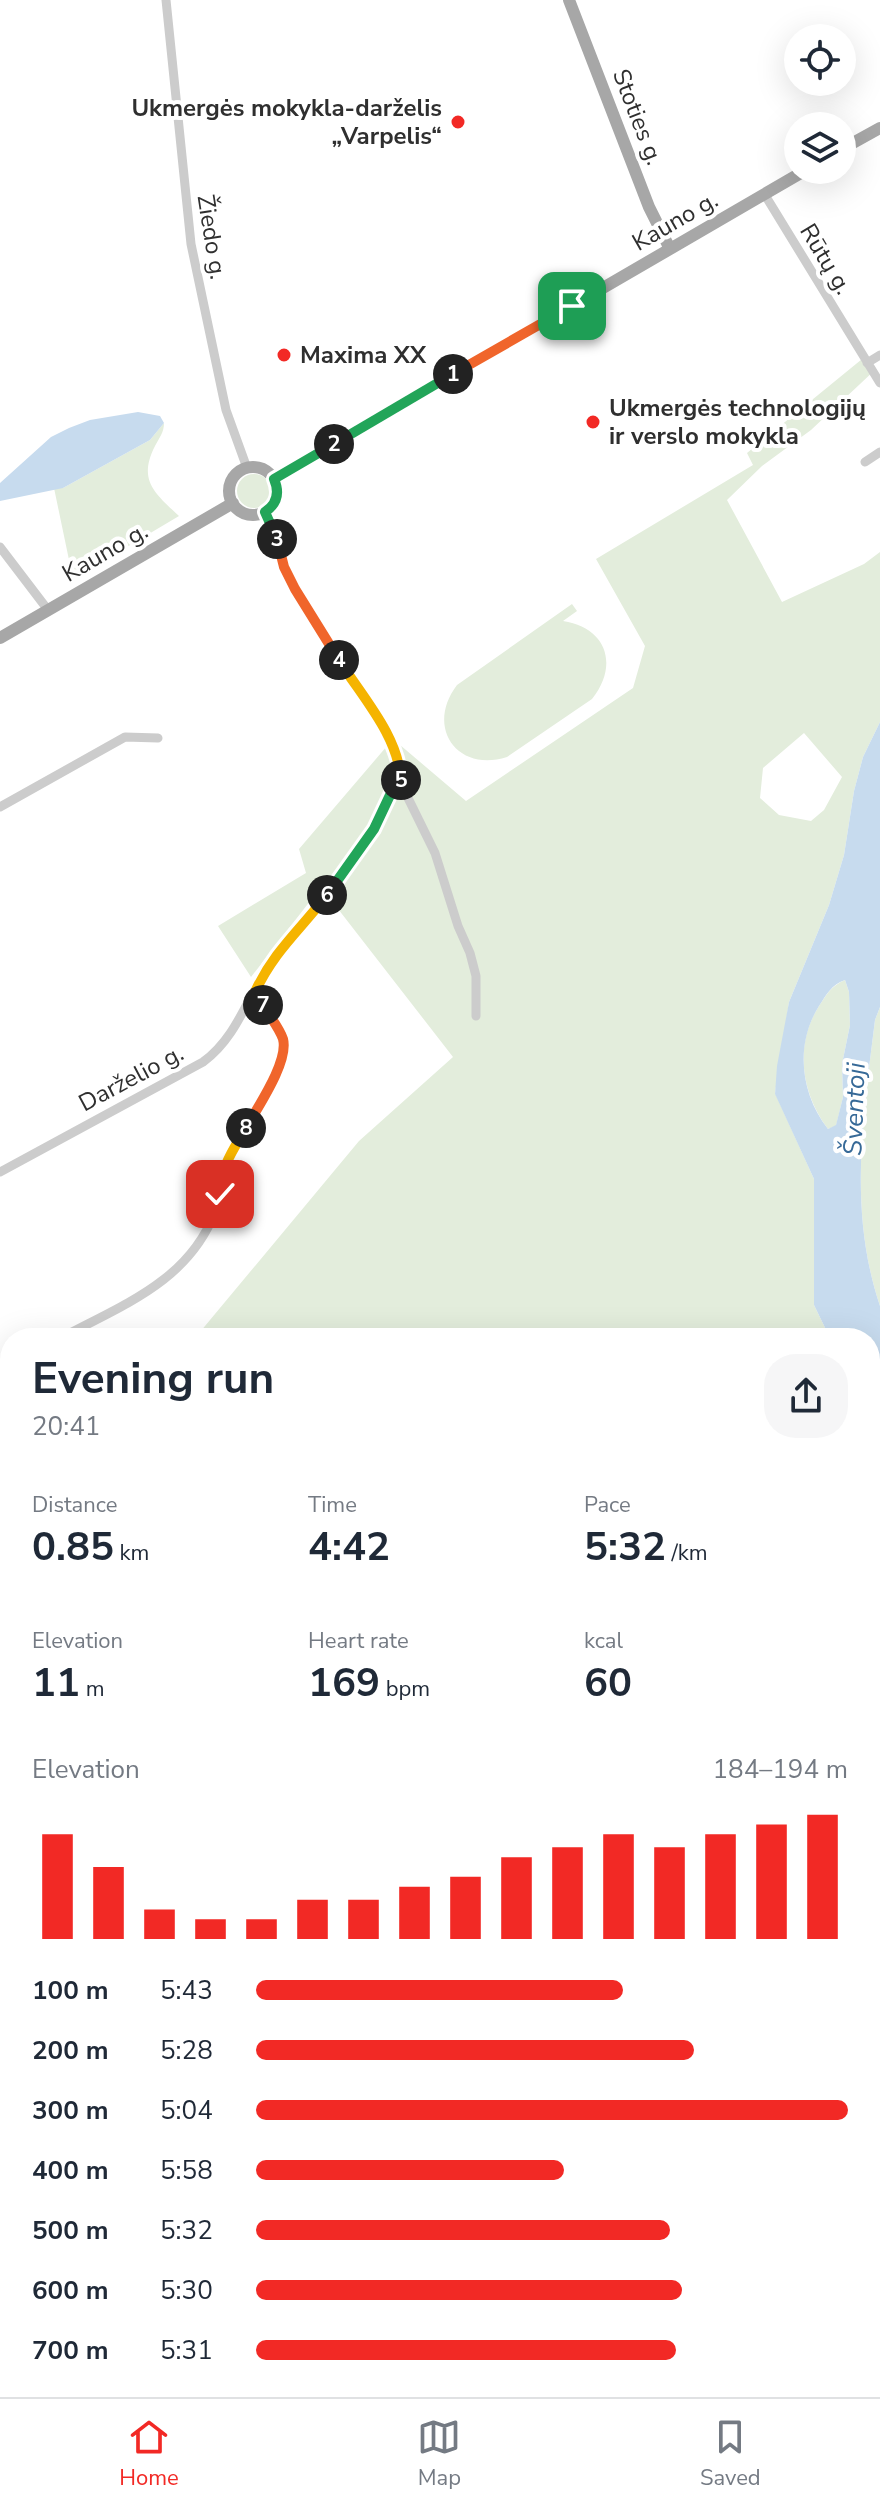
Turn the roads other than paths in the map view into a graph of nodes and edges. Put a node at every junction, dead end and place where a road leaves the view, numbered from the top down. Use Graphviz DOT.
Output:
graph roads {
  1 [pos="569,0"];
  2 [pos="165,2"];
  3 [pos="880,128"];
  4 [pos="856,141"];
  5 [pos="784,183"];
  6 [pos="765,195"];
  7 [pos="670,249"];
  8 [pos="880,355"];
  9 [pos="867,363"];
  10 [pos="880,383"];
  11 [pos="880,452"];
  12 [pos="865,462"];
  13 [pos="247,468"];
  14 [pos="274,479"];
  15 [pos="233,503"];
  16 [pos="265,512"];
  17 [pos="0,547"];
  18 [pos="48,610"];
  19 [pos="0,638"];
  20 [pos="158,738"];
  21 [pos="402,779"];
  22 [pos="2,802"];
  23 [pos="255,992"];
  24 [pos="476,1016"];
  25 [pos="0,1172"];
  26 [pos="79,1328"];
  1 -- 7 [label="main road, Stoties g."];
  2 -- 13 [label="street, Žiedo g."];
  3 -- 4 [label="main road"];
  5 -- 6 [label="main road, Kauno g."];
  6 -- 7 [label="main road, Kauno g."];
  6 -- 9 [label="street, Rūtų g."];
  7 -- 14 [label="main road, Kauno g."];
  8 -- 9 [label="street"];
  9 -- 10 [label="street, Rūtų g."];
  11 -- 12 [label="street"];
  13 -- 14 [label="main road"];
  13 -- 15 [label="main road"];
  14 -- 16 [label="main road"];
  15 -- 16 [label="main road"];
  15 -- 18 [label="main road, Kauno g."];
  16 -- 21 [label="street"];
  17 -- 18 [label="street"];
  18 -- 19 [label="main road, Kauno g."];
  20 -- 22 [label="street"];
  21 -- 23 [label="street, Darželio g."];
  21 -- 24 [label="street"];
  23 -- 25 [label="street, Darželio g."];
  23 -- 26 [label="street"];
}
